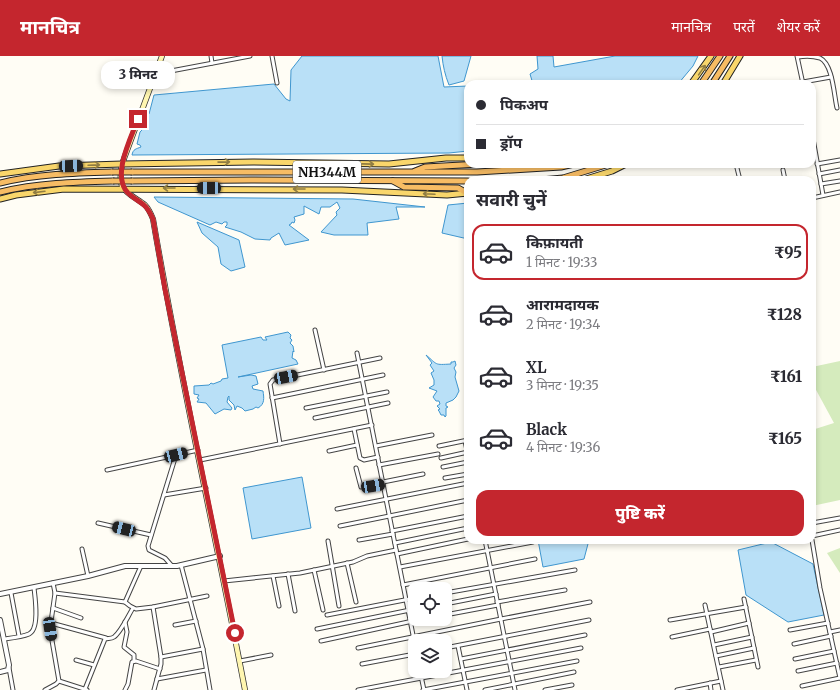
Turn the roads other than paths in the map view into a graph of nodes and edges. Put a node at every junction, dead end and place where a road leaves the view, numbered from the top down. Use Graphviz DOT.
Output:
graph roads {
  1 [pos="162,56"];
  2 [pos="211,56"];
  3 [pos="225,56"];
  4 [pos="250,56"];
  5 [pos="272,56"];
  6 [pos="711,56"];
  7 [pos="720,56"];
  8 [pos="740,56"];
  9 [pos="241,57"];
  10 [pos="730,57"];
  11 [pos="798,57"];
  12 [pos="226,61"];
  13 [pos="737,62"];
  14 [pos="212,63"];
  15 [pos="155,74"];
  16 [pos="831,77"];
  17 [pos="694,80"];
  18 [pos="704,80"];
  19 [pos="715,80"];
  20 [pos="726,80"];
  21 [pos="802,80"];
  22 [pos="816,80"];
  23 [pos="277,83"];
  24 [pos="836,108"];
  25 [pos="464,158"];
  26 [pos="816,158"];
  27 [pos="840,160"];
  28 [pos="122,164"];
  29 [pos="817,164"];
  30 [pos="464,165"];
  31 [pos="548,168"];
  32 [pos="596,168"];
  33 [pos="618,168"];
  34 [pos="783,170"];
  35 [pos="840,170"];
  36 [pos="413,173"];
  37 [pos="0,174"];
  38 [pos="819,174"];
  39 [pos="570,176"];
  40 [pos="596,176"];
  41 [pos="784,176"];
  42 [pos="393,180"];
  43 [pos="464,181"];
  44 [pos="840,181"];
  45 [pos="0,183"];
  46 [pos="821,184"];
  47 [pos="124,189"];
  48 [pos="464,191"];
  49 [pos="0,192"];
  50 [pos="840,192"];
  51 [pos="464,193"];
  52 [pos="823,195"];
  53 [pos="816,197"];
  54 [pos="0,199"];
  55 [pos="316,330"];
  56 [pos="357,353"];
  57 [pos="380,358"];
  58 [pos="358,363"];
  59 [pos="324,370"];
  60 [pos="383,375"];
  61 [pos="362,380"];
  62 [pos="387,392"];
  63 [pos="366,396"];
  64 [pos="272,398"];
  65 [pos="388,403"];
  66 [pos="368,407"];
  67 [pos="306,408"];
  68 [pos="315,418"];
  69 [pos="372,425"];
  70 [pos="354,428"];
  71 [pos="432,435"];
  72 [pos="464,440"];
  73 [pos="280,444"];
  74 [pos="357,445"];
  75 [pos="376,446"];
  76 [pos="439,446"];
  77 [pos="198,450"];
  78 [pos="329,451"];
  79 [pos="438,454"];
  80 [pos="464,454"];
  81 [pos="176,455"];
  82 [pos="378,457"];
  83 [pos="441,458"];
  84 [pos="200,460"];
  85 [pos="464,463"];
  86 [pos="379,465"];
  87 [pos="443,467"];
  88 [pos="356,468"];
  89 [pos="107,470"];
  90 [pos="423,474"];
  91 [pos="464,475"];
  92 [pos="445,478"];
  93 [pos="383,483"];
  94 [pos="464,484"];
  95 [pos="206,488"];
  96 [pos="164,495"];
  97 [pos="386,499"];
  98 [pos="464,501"];
  99 [pos="337,509"];
  100 [pos="390,516"];
  101 [pos="464,517"];
  102 [pos="840,518"];
  103 [pos="816,522"];
  104 [pos="98,523"];
  105 [pos="340,526"];
  106 [pos="464,529"];
  107 [pos="840,530"];
  108 [pos="393,532"];
  109 [pos="151,535"];
  110 [pos="816,535"];
  111 [pos="359,540"];
  112 [pos="464,540"];
  113 [pos="328,541"];
  114 [pos="395,543"];
  115 [pos="486,544"];
  116 [pos="522,544"];
  117 [pos="813,544"];
  118 [pos="82,549"];
  119 [pos="487,550"];
  120 [pos="397,552"];
  121 [pos="220,556"];
  122 [pos="535,559"];
  123 [pos="347,563"];
  124 [pos="181,565"];
  125 [pos="141,566"];
  126 [pos="172,566"];
  127 [pos="332,567"];
  128 [pos="400,567"];
  129 [pos="490,567"];
  130 [pos="314,570"];
  131 [pos="575,570"];
  132 [pos="288,574"];
  133 [pos="88,576"];
  134 [pos="273,576"];
  135 [pos="224,581"];
  136 [pos="54,583"];
  137 [pos="494,584"];
  138 [pos="403,586"];
  139 [pos="34,588"];
  140 [pos="565,590"];
  141 [pos="452,592"];
  142 [pos="11,593"];
  143 [pos="56,593"];
  144 [pos="0,594"];
  145 [pos="496,594"];
  146 [pos="207,596"];
  147 [pos="190,599"];
  148 [pos="744,599"];
  149 [pos="406,600"];
  150 [pos="125,602"];
  151 [pos="356,602"];
  152 [pos="590,602"];
  153 [pos="452,603"];
  154 [pos="498,603"];
  155 [pos="705,605"];
  156 [pos="279,606"];
  157 [pos="339,606"];
  158 [pos="154,607"];
  159 [pos="746,607"];
  160 [pos="53,608"];
  161 [pos="133,608"];
  162 [pos="323,610"];
  163 [pos="295,611"];
  164 [pos="408,611"];
  165 [pos="452,613"];
  166 [pos="707,614"];
  167 [pos="327,615"];
  168 [pos="81,618"];
  169 [pos="501,619"];
  170 [pos="0,620"];
  171 [pos="588,620"];
  172 [pos="670,620"];
  173 [pos="196,621"];
  174 [pos="408,621"];
  175 [pos="125,622"];
  176 [pos="828,622"];
  177 [pos="51,623"];
  178 [pos="749,623"];
  179 [pos="175,625"];
  180 [pos="317,629"];
  181 [pos="710,630"];
  182 [pos="790,630"];
  183 [pos="840,630"];
  184 [pos="830,632"];
  185 [pos="428,634"];
  186 [pos="585,635"];
  187 [pos="19,636"];
  188 [pos="831,636"];
  189 [pos="504,637"];
  190 [pos="672,637"];
  191 [pos="752,637"];
  192 [pos="106,638"];
  193 [pos="408,638"];
  194 [pos="4,639"];
  195 [pos="321,641"];
  196 [pos="794,644"];
  197 [pos="714,645"];
  198 [pos="458,646"];
  199 [pos="452,647"];
  200 [pos="358,648"];
  201 [pos="580,648"];
  202 [pos="754,648"];
  203 [pos="203,649"];
  204 [pos="507,650"];
  205 [pos="834,651"];
  206 [pos="271,655"];
  207 [pos="408,655"];
  208 [pos="716,656"];
  209 [pos="161,657"];
  210 [pos="461,659"];
  211 [pos="795,659"];
  212 [pos="76,660"];
  213 [pos="577,660"];
  214 [pos="756,660"];
  215 [pos="134,661"];
  216 [pos="240,661"];
  217 [pos="509,662"];
  218 [pos="837,662"];
  219 [pos="362,664"];
  220 [pos="94,665"];
  221 [pos="718,667"];
  222 [pos="758,667"];
  223 [pos="9,668"];
  224 [pos="160,669"];
  225 [pos="206,670"];
  226 [pos="463,670"];
  227 [pos="798,670"];
  228 [pos="0,672"];
  229 [pos="452,672"];
  230 [pos="574,672"];
  231 [pos="511,673"];
  232 [pos="416,678"];
  233 [pos="421,678"];
  234 [pos="840,678"];
  235 [pos="157,680"];
  236 [pos="59,681"];
  237 [pos="722,681"];
  238 [pos="465,682"];
  239 [pos="710,683"];
  240 [pos="514,685"];
  241 [pos="572,685"];
  242 [pos="700,685"];
  243 [pos="802,686"];
  244 [pos="690,689"];
  245 [pos="13,690"];
  246 [pos="45,690"];
  247 [pos="86,690"];
  248 [pos="125,690"];
  249 [pos="154,690"];
  250 [pos="210,690"];
  251 [pos="245,690"];
  252 [pos="358,690"];
  253 [pos="423,690"];
  254 [pos="467,690"];
  255 [pos="485,690"];
  256 [pos="515,690"];
  257 [pos="545,690"];
  258 [pos="677,690"];
  259 [pos="701,690"];
  260 [pos="712,690"];
  261 [pos="723,690"];
  1 -- 15 [label="main road"];
  2 -- 14 [label="street"];
  3 -- 12 [label="street"];
  4 -- 9 [label="street"];
  5 -- 23 [label="street"];
  17 -- 6 [label="main road, one-way"];
  7 -- 18 [label="highway"];
  8 -- 13 [label="main road"];
  9 -- 12 [label="street"];
  10 -- 13 [label="street"];
  10 -- 19 [label="highway"];
  11 -- 16 [label="street"];
  11 -- 21 [label="street"];
  12 -- 14 [label="street"];
  13 -- 20 [label="main road"];
  14 -- 15 [label="street"];
  15 -- 28 [label="main road"];
  16 -- 22 [label="street"];
  16 -- 24 [label="street"];
  28 -- 25 [label="main road, one-way"];
  26 -- 29 [label="street"];
  27 -- 29 [label="street"];
  37 -- 28 [label="main road, one-way"];
  28 -- 47 [label="main road"];
  29 -- 38 [label="street"];
  30 -- 36 [label="highway"];
  31 -- 36 [label="highway, NH344M"];
  32 -- 39 [label="highway"];
  33 -- 40 [label="main road"];
  34 -- 41 [label="street"];
  35 -- 38 [label="street"];
  36 -- 45 [label="highway, NH344M, bridge"];
  38 -- 46 [label="street"];
  42 -- 43 [label="highway, NH344M"];
  42 -- 48 [label="highway"];
  42 -- 49 [label="highway, NH344M, bridge"];
  44 -- 46 [label="street"];
  46 -- 52 [label="street"];
  51 -- 47 [label="main road, one-way"];
  47 -- 54 [label="main road, one-way"];
  47 -- 77 [label="main road"];
  50 -- 52 [label="street"];
  52 -- 53 [label="street"];
  55 -- 59 [label="street"];
  56 -- 58 [label="street"];
  57 -- 58 [label="street"];
  58 -- 59 [label="street"];
  58 -- 61 [label="street"];
  59 -- 64 [label="street"];
  60 -- 61 [label="street"];
  61 -- 63 [label="street"];
  61 -- 64 [label="street"];
  62 -- 63 [label="street"];
  63 -- 66 [label="street"];
  63 -- 67 [label="street"];
  64 -- 73 [label="street"];
  65 -- 66 [label="street"];
  66 -- 68 [label="street"];
  66 -- 69 [label="street"];
  69 -- 70 [label="street"];
  69 -- 75 [label="street"];
  70 -- 73 [label="street"];
  70 -- 74 [label="street"];
  71 -- 75 [label="street"];
  72 -- 76 [label="street"];
  73 -- 84 [label="street"];
  74 -- 78 [label="street"];
  74 -- 82 [label="street"];
  75 -- 82 [label="street"];
  77 -- 81 [label="street"];
  77 -- 84 [label="main road"];
  79 -- 86 [label="street"];
  80 -- 83 [label="street"];
  81 -- 89 [label="street"];
  81 -- 96 [label="street"];
  82 -- 86 [label="street"];
  84 -- 95 [label="main road"];
  85 -- 87 [label="street"];
  86 -- 93 [label="street"];
  88 -- 93 [label="street"];
  90 -- 93 [label="street"];
  91 -- 92 [label="street"];
  93 -- 97 [label="street"];
  94 -- 97 [label="street"];
  95 -- 96 [label="street"];
  95 -- 121 [label="main road"];
  96 -- 109 [label="street"];
  97 -- 99 [label="street"];
  97 -- 100 [label="street"];
  98 -- 100 [label="street"];
  100 -- 105 [label="street"];
  100 -- 108 [label="street"];
  101 -- 108 [label="street"];
  102 -- 103 [label="street"];
  104 -- 109 [label="street"];
  106 -- 114 [label="street"];
  107 -- 110 [label="street"];
  108 -- 111 [label="street"];
  108 -- 114 [label="street"];
  109 -- 126 [label="street"];
  112 -- 120 [label="street"];
  113 -- 127 [label="street"];
  114 -- 120 [label="street"];
  115 -- 119 [label="street"];
  116 -- 119 [label="street"];
  117 -- 176 [label="street"];
  118 -- 133 [label="street"];
  119 -- 128 [label="street"];
  119 -- 129 [label="street"];
  120 -- 123 [label="street"];
  120 -- 128 [label="street"];
  121 -- 124 [label="street"];
  121 -- 135 [label="main road"];
  122 -- 129 [label="street"];
  123 -- 127 [label="street"];
  123 -- 151 [label="street"];
  124 -- 126 [label="street"];
  124 -- 147 [label="street"];
  125 -- 126 [label="street"];
  125 -- 133 [label="street"];
  125 -- 150 [label="street"];
  127 -- 130 [label="street"];
  127 -- 157 [label="street"];
  128 -- 138 [label="street"];
  129 -- 137 [label="street"];
  129 -- 138 [label="street"];
  130 -- 132 [label="street"];
  130 -- 162 [label="street"];
  131 -- 137 [label="street"];
  132 -- 134 [label="street"];
  132 -- 163 [label="street"];
  133 -- 136 [label="street"];
  134 -- 135 [label="street"];
  134 -- 156 [label="street"];
  135 -- 216 [label="main road"];
  136 -- 139 [label="street"];
  136 -- 143 [label="street"];
  137 -- 141 [label="street"];
  137 -- 145 [label="street"];
  138 -- 149 [label="street"];
  139 -- 142 [label="street"];
  139 -- 187 [label="street"];
  140 -- 154 [label="street"];
  142 -- 144 [label="street"];
  142 -- 187 [label="street"];
  143 -- 150 [label="street"];
  143 -- 160 [label="street"];
  145 -- 153 [label="street"];
  145 -- 154 [label="street"];
  146 -- 147 [label="street"];
  147 -- 158 [label="street"];
  147 -- 173 [label="street"];
  148 -- 159 [label="street"];
  149 -- 164 [label="street"];
  149 -- 167 [label="street"];
  150 -- 161 [label="street"];
  152 -- 169 [label="street"];
  154 -- 165 [label="street"];
  154 -- 169 [label="street"];
  155 -- 166 [label="street"];
  158 -- 161 [label="street"];
  158 -- 209 [label="street"];
  159 -- 166 [label="street"];
  159 -- 178 [label="street"];
  160 -- 168 [label="street"];
  160 -- 177 [label="street"];
  161 -- 175 [label="street"];
  164 -- 180 [label="street"];
  166 -- 172 [label="street"];
  166 -- 181 [label="street"];
  169 -- 185 [label="street"];
  169 -- 189 [label="street"];
  170 -- 194 [label="street"];
  171 -- 189 [label="street"];
  173 -- 179 [label="street"];
  173 -- 203 [label="street"];
  174 -- 195 [label="street"];
  175 -- 192 [label="street"];
  175 -- 215 [label="street"];
  176 -- 182 [label="street"];
  176 -- 184 [label="street"];
  177 -- 192 [label="street"];
  177 -- 236 [label="street"];
  178 -- 181 [label="street"];
  178 -- 191 [label="street"];
  181 -- 190 [label="street"];
  181 -- 197 [label="street"];
  183 -- 184 [label="street"];
  184 -- 188 [label="street"];
  186 -- 204 [label="street"];
  187 -- 194 [label="street"];
  188 -- 196 [label="street"];
  188 -- 205 [label="street"];
  189 -- 198 [label="street"];
  189 -- 204 [label="street"];
  191 -- 197 [label="street"];
  191 -- 202 [label="street"];
  192 -- 220 [label="street"];
  193 -- 200 [label="street"];
  194 -- 223 [label="street"];
  197 -- 208 [label="street"];
  198 -- 199 [label="street"];
  198 -- 210 [label="street"];
  201 -- 217 [label="street"];
  202 -- 208 [label="street"];
  202 -- 214 [label="street"];
  203 -- 209 [label="street"];
  203 -- 225 [label="street"];
  204 -- 210 [label="street"];
  204 -- 217 [label="street"];
  205 -- 211 [label="street"];
  205 -- 218 [label="street"];
  206 -- 216 [label="street"];
  207 -- 219 [label="street"];
  208 -- 221 [label="street"];
  209 -- 224 [label="street"];
  210 -- 226 [label="street"];
  212 -- 220 [label="street"];
  213 -- 231 [label="street"];
  214 -- 221 [label="street"];
  214 -- 222 [label="street"];
  215 -- 224 [label="street"];
  215 -- 248 [label="street"];
  216 -- 251 [label="main road"];
  217 -- 226 [label="street"];
  217 -- 231 [label="street"];
  218 -- 227 [label="street"];
  218 -- 234 [label="street"];
  220 -- 247 [label="street"];
  221 -- 237 [label="street"];
  223 -- 228 [label="street"];
  223 -- 245 [label="street"];
  224 -- 235 [label="street"];
  225 -- 235 [label="street"];
  225 -- 250 [label="street"];
  226 -- 229 [label="street"];
  226 -- 238 [label="street"];
  230 -- 240 [label="street"];
  231 -- 238 [label="street"];
  231 -- 240 [label="street"];
  232 -- 252 [label="street"];
  233 -- 253 [label="street"];
  234 -- 243 [label="street"];
  235 -- 249 [label="street"];
  236 -- 246 [label="street"];
  236 -- 247 [label="street"];
  237 -- 239 [label="street"];
  237 -- 261 [label="street"];
  238 -- 253 [label="street"];
  238 -- 254 [label="street"];
  239 -- 242 [label="street"];
  239 -- 260 [label="street"];
  240 -- 255 [label="street"];
  240 -- 256 [label="street"];
  241 -- 257 [label="street"];
  242 -- 244 [label="street"];
  242 -- 259 [label="street"];
  244 -- 258 [label="street"];
}
